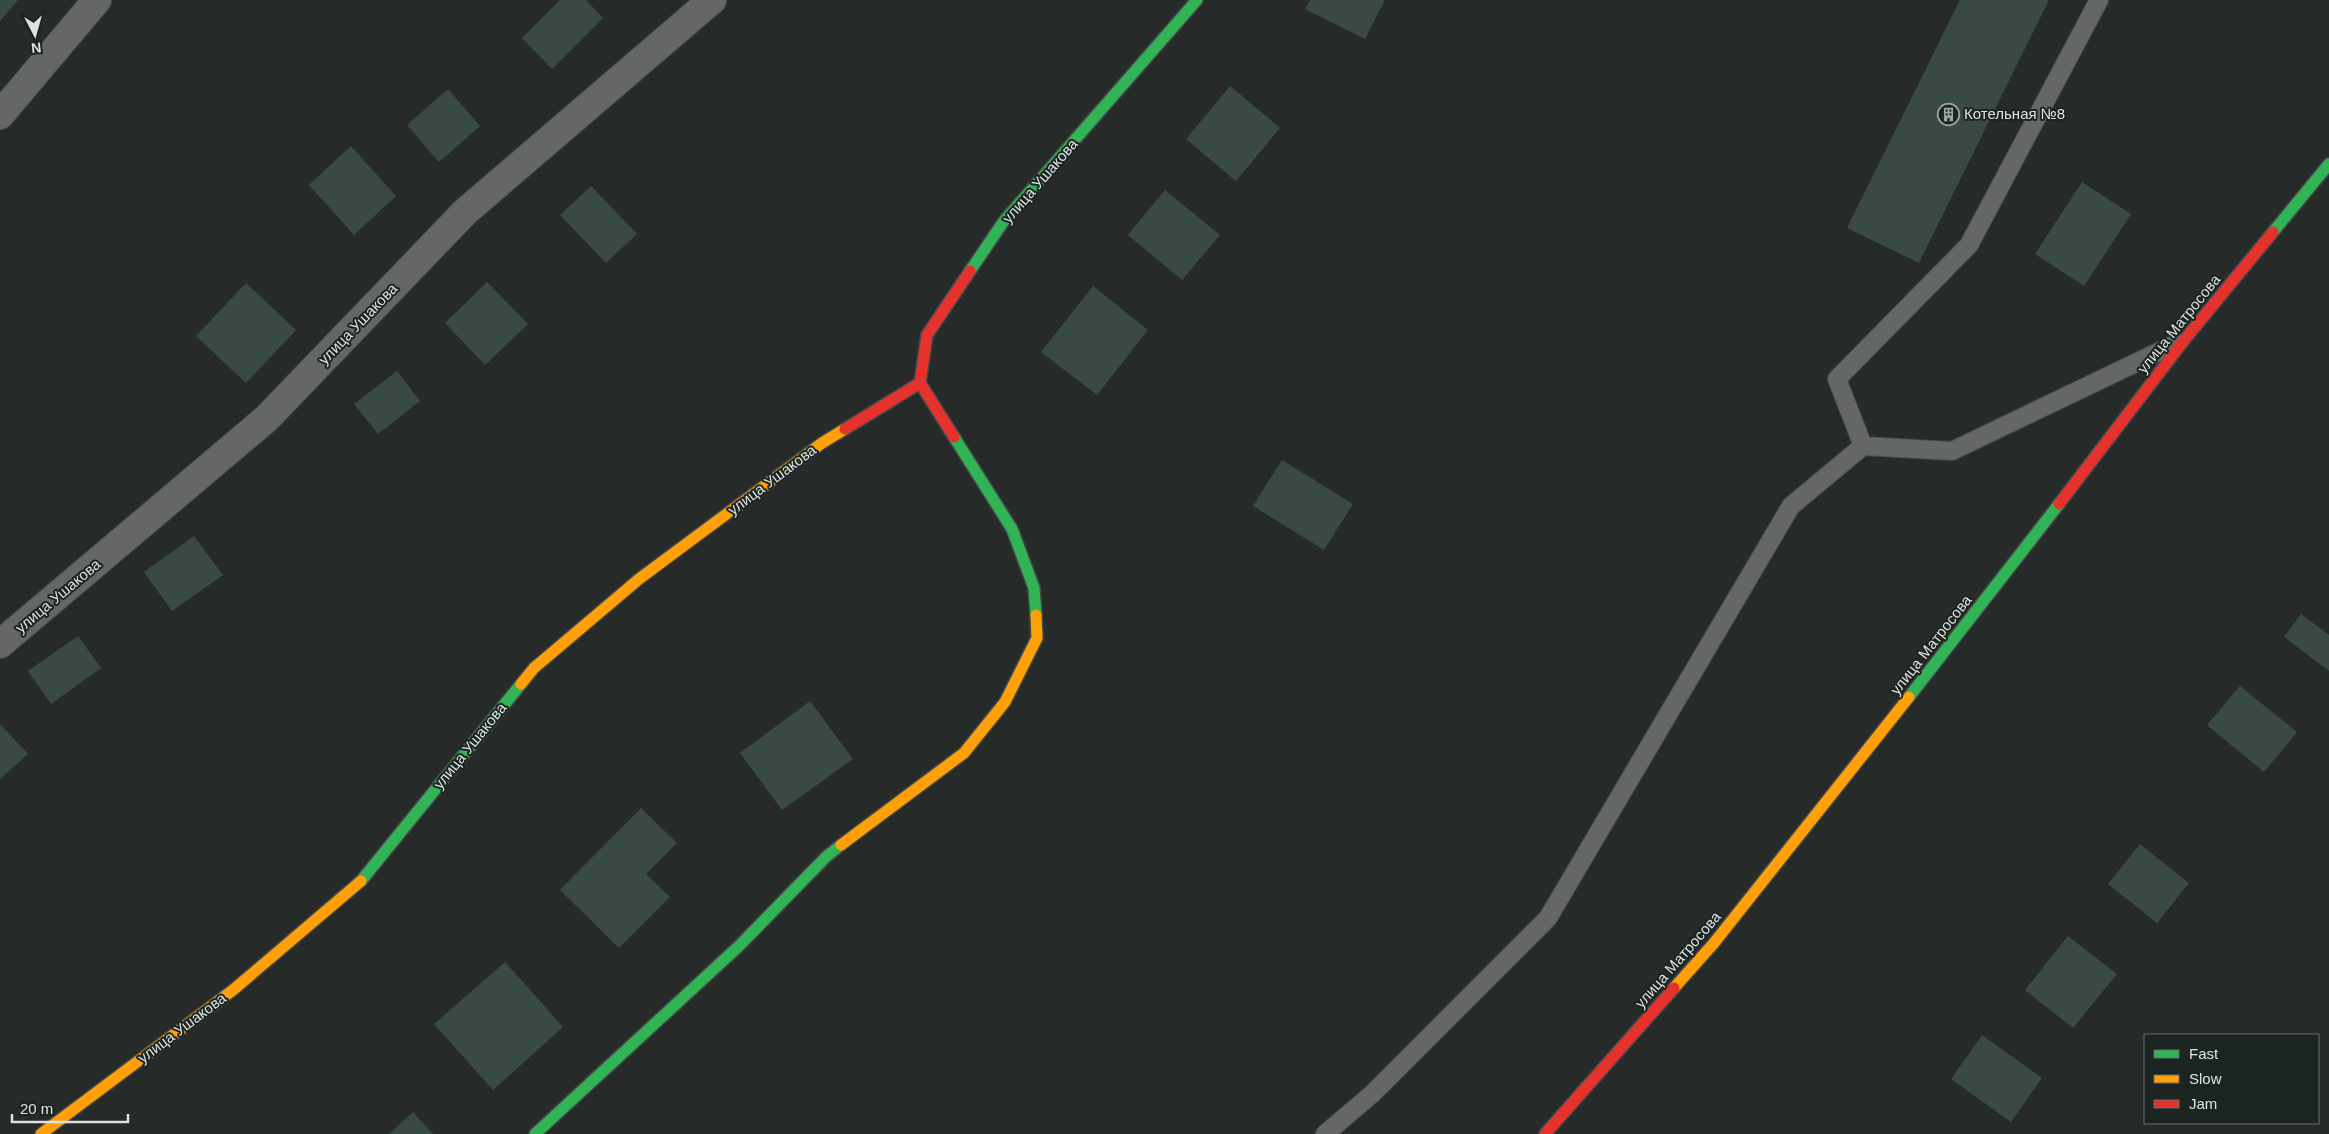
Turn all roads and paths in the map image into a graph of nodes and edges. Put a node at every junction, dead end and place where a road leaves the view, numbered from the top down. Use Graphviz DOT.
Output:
graph roads {
  1 [pos="97,0"];
  2 [pos="712,0"];
  3 [pos="1197,0"];
  4 [pos="2099,0"];
  5 [pos="0,115"];
  6 [pos="2329,164"];
  7 [pos="2185,339"];
  8 [pos="920,383"];
  9 [pos="1863,446"];
  10 [pos="0,644"];
  11 [pos="41,1134"];
  12 [pos="535,1134"];
  13 [pos="1325,1134"];
  14 [pos="1545,1134"];
  1 -- 5 [label="street"];
  2 -- 10 [label="street, улица Ушакова"];
  3 -- 8 [label="street, улица Ушакова"];
  4 -- 9 [label="lane"];
  6 -- 7 [label="street, улица Матросова"];
  7 -- 9 [label="lane"];
  7 -- 14 [label="street, улица Матросова"];
  8 -- 11 [label="street, улица Ушакова"];
  8 -- 12 [label="street"];
  9 -- 13 [label="lane"];
}
